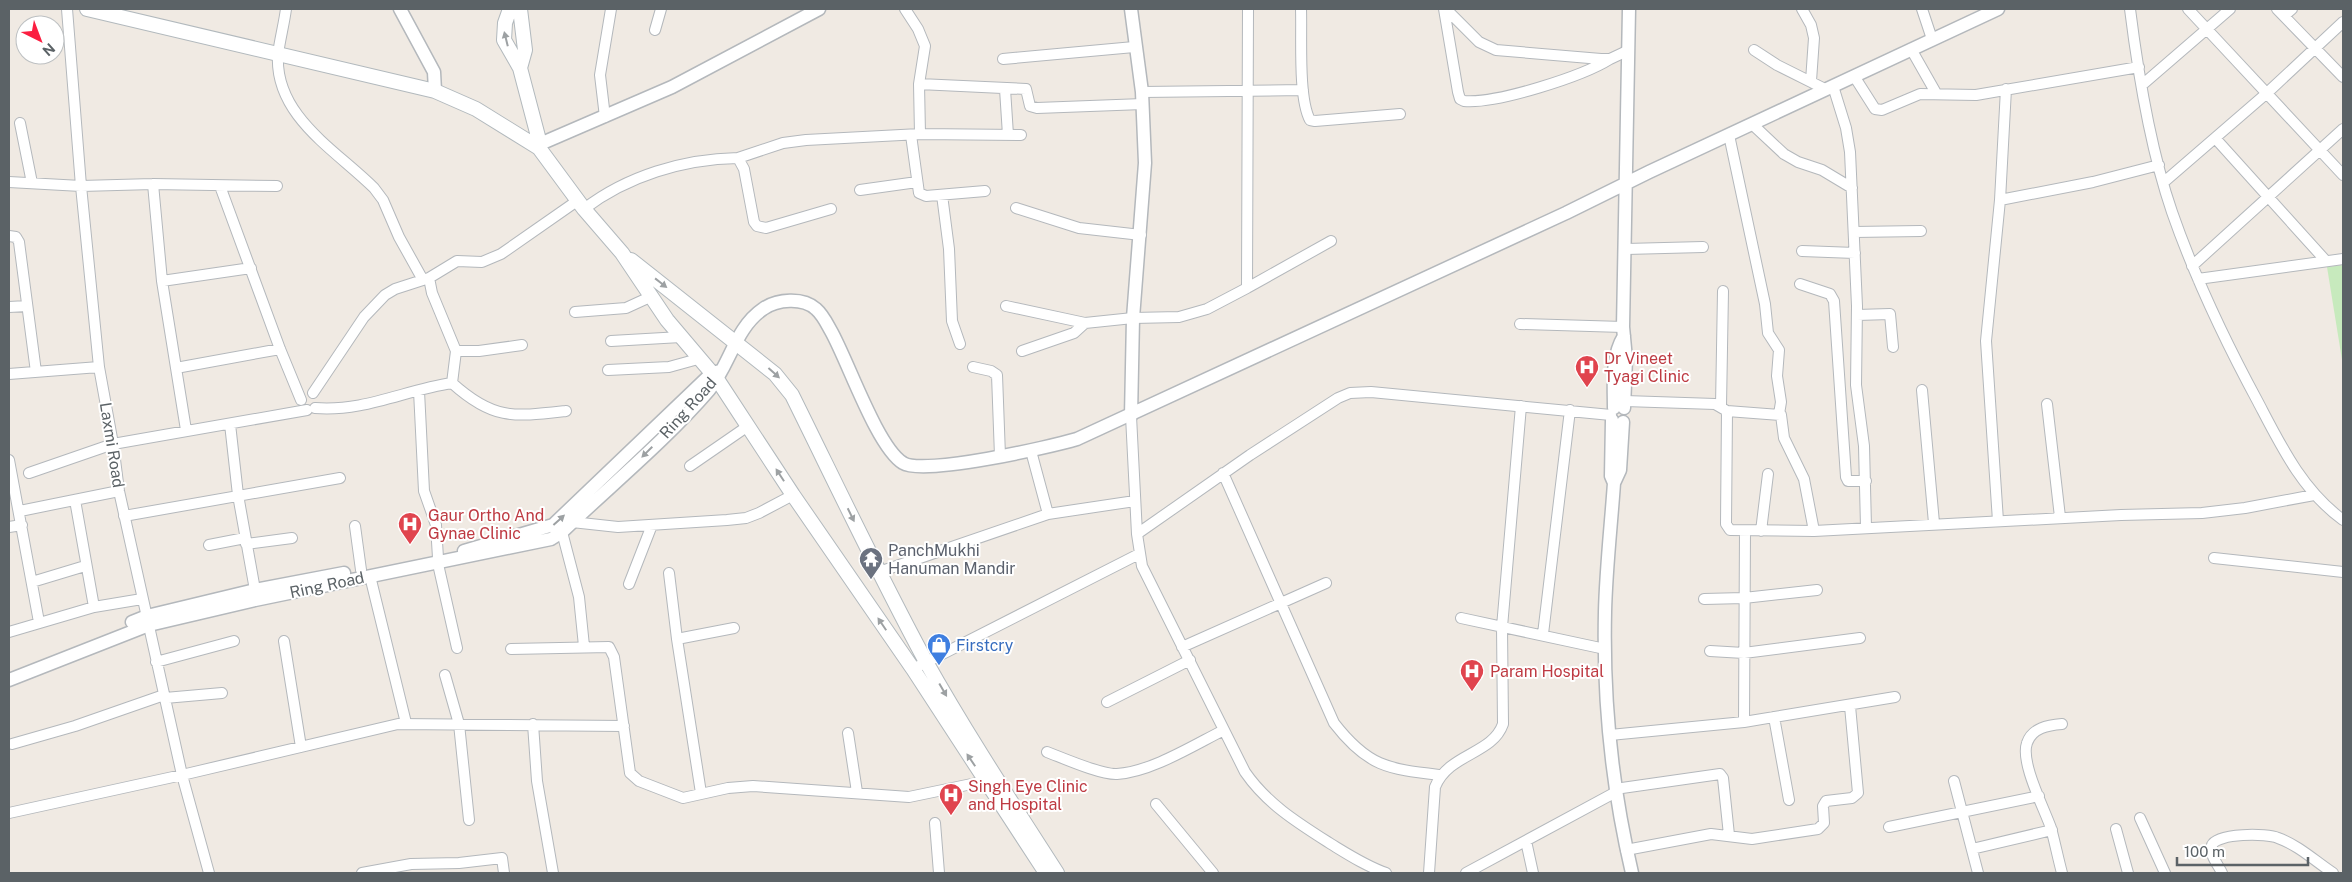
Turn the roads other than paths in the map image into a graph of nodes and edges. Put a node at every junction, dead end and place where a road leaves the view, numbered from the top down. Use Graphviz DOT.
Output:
graph roads {
  1 [pos="67,9"];
  2 [pos="87,9"];
  3 [pos="286,9"];
  4 [pos="400,9"];
  5 [pos="510,9"];
  6 [pos="520,9"];
  7 [pos="611,9"];
  8 [pos="661,9"];
  9 [pos="819,9"];
  10 [pos="905,9"];
  11 [pos="1131,9"];
  12 [pos="1248,9"];
  13 [pos="1302,9"];
  14 [pos="1445,9"];
  15 [pos="1629,9"];
  16 [pos="1802,9"];
  17 [pos="1922,9"];
  18 [pos="2130,9"];
  19 [pos="2188,9"];
  20 [pos="2230,9"];
  21 [pos="1992,10"];
  22 [pos="2284,11"];
  23 [pos="117,12"];
  24 [pos="2343,22"];
  25 [pos="2207,29"];
  26 [pos="655,30"];
  27 [pos="1932,39"];
  28 [pos="1134,47"];
  29 [pos="2315,48"];
  30 [pos="1912,49"];
  31 [pos="1754,50"];
  32 [pos="1627,51"];
  33 [pos="278,54"];
  34 [pos="1003,59"];
  35 [pos="1610,59"];
  36 [pos="2139,67"];
  37 [pos="520,68"];
  38 [pos="1854,76"];
  39 [pos="2343,77"];
  40 [pos="1811,81"];
  41 [pos="919,84"];
  42 [pos="2142,85"];
  43 [pos="1829,88"];
  44 [pos="1005,89"];
  45 [pos="2006,89"];
  46 [pos="1303,90"];
  47 [pos="435,91"];
  48 [pos="1248,92"];
  49 [pos="1936,93"];
  50 [pos="2267,93"];
  51 [pos="1142,98"];
  52 [pos="1400,114"];
  53 [pos="605,117"];
  54 [pos="20,123"];
  55 [pos="1752,124"];
  56 [pos="2343,129"];
  57 [pos="915,135"];
  58 [pos="1008,135"];
  59 [pos="1021,135"];
  60 [pos="1729,135"];
  61 [pos="2215,138"];
  62 [pos="540,146"];
  63 [pos="2320,150"];
  64 [pos="738,158"];
  65 [pos="2160,165"];
  66 [pos="2343,175"];
  67 [pos="9,182"];
  68 [pos="917,182"];
  69 [pos="2164,182"];
  70 [pos="32,184"];
  71 [pos="153,184"];
  72 [pos="1625,184"];
  73 [pos="80,186"];
  74 [pos="220,186"];
  75 [pos="278,186"];
  76 [pos="1852,188"];
  77 [pos="860,190"];
  78 [pos="985,191"];
  79 [pos="942,195"];
  80 [pos="2269,196"];
  81 [pos="2000,200"];
  82 [pos="580,205"];
  83 [pos="1016,208"];
  84 [pos="831,209"];
  85 [pos="1921,231"];
  86 [pos="1854,232"];
  87 [pos="1141,234"];
  88 [pos="9,236"];
  89 [pos="1331,240"];
  90 [pos="1703,247"];
  91 [pos="1626,249"];
  92 [pos="1802,251"];
  93 [pos="622,253"];
  94 [pos="1855,253"];
  95 [pos="2343,259"];
  96 [pos="2326,261"];
  97 [pos="2192,266"];
  98 [pos="251,268"];
  99 [pos="426,279"];
  100 [pos="2198,279"];
  101 [pos="162,281"];
  102 [pos="1800,284"];
  103 [pos="1247,288"];
  104 [pos="1723,291"];
  105 [pos="650,297"];
  106 [pos="27,306"];
  107 [pos="1006,306"];
  108 [pos="9,307"];
  109 [pos="576,312"];
  110 [pos="1857,315"];
  111 [pos="1133,318"];
  112 [pos="1085,323"];
  113 [pos="1520,324"];
  114 [pos="1624,332"];
  115 [pos="681,337"];
  116 [pos="611,341"];
  117 [pos="736,342"];
  118 [pos="960,344"];
  119 [pos="522,345"];
  120 [pos="1893,347"];
  121 [pos="280,349"];
  122 [pos="456,351"];
  123 [pos="1022,351"];
  124 [pos="698,359"];
  125 [pos="973,367"];
  126 [pos="99,368"];
  127 [pos="176,368"];
  128 [pos="608,370"];
  129 [pos="36,372"];
  130 [pos="9,374"];
  131 [pos="716,374"];
  132 [pos="452,383"];
  133 [pos="1922,390"];
  134 [pos="419,391"];
  135 [pos="313,393"];
  136 [pos="301,400"];
  137 [pos="2047,404"];
  138 [pos="1521,406"];
  139 [pos="1724,408"];
  140 [pos="311,409"];
  141 [pos="1570,410"];
  142 [pos="566,411"];
  143 [pos="1618,412"];
  144 [pos="1779,414"];
  145 [pos="1131,416"];
  146 [pos="230,424"];
  147 [pos="748,426"];
  148 [pos="186,430"];
  149 [pos="113,444"];
  150 [pos="1031,451"];
  151 [pos="1000,456"];
  152 [pos="9,460"];
  153 [pos="690,466"];
  154 [pos="29,473"];
  155 [pos="1223,473"];
  156 [pos="1768,474"];
  157 [pos="340,478"];
  158 [pos="1866,481"];
  159 [pos="119,491"];
  160 [pos="238,495"];
  161 [pos="793,495"];
  162 [pos="2314,495"];
  163 [pos="75,500"];
  164 [pos="1136,502"];
  165 [pos="20,511"];
  166 [pos="1048,514"];
  167 [pos="124,516"];
  168 [pos="2060,518"];
  169 [pos="2343,520"];
  170 [pos="1998,521"];
  171 [pos="572,522"];
  172 [pos="1934,524"];
  173 [pos="22,525"];
  174 [pos="652,525"];
  175 [pos="355,526"];
  176 [pos="9,527"];
  177 [pos="1866,527"];
  178 [pos="1814,530"];
  179 [pos="1745,531"];
  180 [pos="1762,531"];
  181 [pos="562,532"];
  182 [pos="1137,534"];
  183 [pos="292,538"];
  184 [pos="246,541"];
  185 [pos="209,545"];
  186 [pos="1139,554"];
  187 [pos="2214,558"];
  188 [pos="438,561"];
  189 [pos="85,566"];
  190 [pos="879,572"];
  191 [pos="2343,572"];
  192 [pos="366,573"];
  193 [pos="669,573"];
  194 [pos="32,582"];
  195 [pos="1326,582"];
  196 [pos="629,584"];
  197 [pos="255,590"];
  198 [pos="1817,590"];
  199 [pos="142,598"];
  200 [pos="1704,598"];
  201 [pos="1744,598"];
  202 [pos="1280,604"];
  203 [pos="94,608"];
  204 [pos="1461,618"];
  205 [pos="148,621"];
  206 [pos="39,622"];
  207 [pos="1502,627"];
  208 [pos="734,628"];
  209 [pos="9,632"];
  210 [pos="1543,634"];
  211 [pos="1860,638"];
  212 [pos="677,639"];
  213 [pos="234,641"];
  214 [pos="284,641"];
  215 [pos="584,646"];
  216 [pos="1182,647"];
  217 [pos="457,648"];
  218 [pos="511,649"];
  219 [pos="1605,649"];
  220 [pos="1710,652"];
  221 [pos="1744,652"];
  222 [pos="1190,660"];
  223 [pos="926,661"];
  224 [pos="156,662"];
  225 [pos="913,669"];
  226 [pos="9,671"];
  227 [pos="445,675"];
  228 [pos="9,680"];
  229 [pos="222,693"];
  230 [pos="165,697"];
  231 [pos="1896,697"];
  232 [pos="1107,702"];
  233 [pos="1850,706"];
  234 [pos="1774,718"];
  235 [pos="1744,722"];
  236 [pos="406,724"];
  237 [pos="460,724"];
  238 [pos="533,724"];
  239 [pos="2062,724"];
  240 [pos="624,726"];
  241 [pos="1224,730"];
  242 [pos="848,733"];
  243 [pos="1610,735"];
  244 [pos="12,744"];
  245 [pos="300,746"];
  246 [pos="1047,752"];
  247 [pos="182,775"];
  248 [pos="1440,776"];
  249 [pos="991,779"];
  250 [pos="1954,781"];
  251 [pos="1615,791"];
  252 [pos="857,792"];
  253 [pos="701,793"];
  254 [pos="2039,796"];
  255 [pos="1789,800"];
  256 [pos="1156,804"];
  257 [pos="1962,812"];
  258 [pos="9,813"];
  259 [pos="2140,818"];
  260 [pos="469,820"];
  261 [pos="935,823"];
  262 [pos="1889,827"];
  263 [pos="2116,829"];
  264 [pos="2052,830"];
  265 [pos="1730,835"];
  266 [pos="1526,841"];
  267 [pos="1972,849"];
  268 [pos="1626,850"];
  269 [pos="209,873"];
  270 [pos="362,873"];
  271 [pos="504,873"];
  272 [pos="552,873"];
  273 [pos="939,873"];
  274 [pos="1046,873"];
  275 [pos="1057,873"];
  276 [pos="1213,873"];
  277 [pos="1386,873"];
  278 [pos="1429,873"];
  279 [pos="1466,873"];
  280 [pos="1533,873"];
  281 [pos="1632,873"];
  282 [pos="1978,873"];
  283 [pos="2062,873"];
  284 [pos="2128,873"];
  285 [pos="2165,873"];
  286 [pos="2222,873"];
  287 [pos="2333,873"];
  1 -- 73 [label="street, Laxmi Road"];
  2 -- 23 [label="main road"];
  3 -- 33 [label="street"];
  4 -- 47 [label="street"];
  37 -- 5 [label="main road, one-way"];
  6 -- 37 [label="main road"];
  7 -- 53 [label="street"];
  8 -- 26 [label="street"];
  9 -- 53 [label="street"];
  10 -- 41 [label="street"];
  11 -- 28 [label="street"];
  12 -- 48 [label="street"];
  13 -- 46 [label="street"];
  14 -- 35 [label="street"];
  14 -- 35 [label="street"];
  15 -- 32 [label="street"];
  16 -- 40 [label="street"];
  17 -- 27 [label="street"];
  18 -- 36 [label="street"];
  19 -- 25 [label="street"];
  20 -- 25 [label="street"];
  21 -- 27 [label="street"];
  22 -- 29 [label="street"];
  23 -- 33 [label="main road"];
  24 -- 29 [label="street"];
  25 -- 42 [label="street"];
  25 -- 50 [label="street"];
  27 -- 30 [label="street"];
  28 -- 34 [label="street"];
  28 -- 51 [label="street"];
  29 -- 39 [label="street"];
  29 -- 50 [label="street"];
  30 -- 38 [label="street"];
  30 -- 49 [label="street"];
  31 -- 40 [label="street"];
  32 -- 35 [label="street"];
  32 -- 72 [label="street"];
  33 -- 47 [label="main road"];
  33 -- 99 [label="street"];
  36 -- 42 [label="street"];
  36 -- 45 [label="street"];
  37 -- 62 [label="main road"];
  38 -- 43 [label="street"];
  38 -- 49 [label="street"];
  40 -- 43 [label="street"];
  41 -- 44 [label="street"];
  41 -- 57 [label="street"];
  42 -- 65 [label="street"];
  43 -- 55 [label="street"];
  43 -- 76 [label="street"];
  44 -- 51 [label="street"];
  44 -- 58 [label="street"];
  45 -- 49 [label="street"];
  45 -- 81 [label="street"];
  46 -- 48 [label="street"];
  46 -- 52 [label="street"];
  47 -- 62 [label="main road"];
  48 -- 51 [label="street"];
  48 -- 103 [label="street"];
  50 -- 61 [label="street"];
  50 -- 63 [label="street"];
  51 -- 87 [label="street"];
  53 -- 62 [label="street"];
  54 -- 70 [label="street"];
  55 -- 60 [label="street"];
  55 -- 76 [label="street"];
  56 -- 63 [label="street"];
  57 -- 58 [label="street"];
  57 -- 64 [label="street"];
  57 -- 68 [label="street"];
  58 -- 59 [label="street"];
  60 -- 72 [label="street"];
  60 -- 144 [label="street"];
  61 -- 69 [label="street"];
  61 -- 80 [label="street"];
  62 -- 82 [label="main road"];
  63 -- 66 [label="street"];
  63 -- 80 [label="street"];
  64 -- 82 [label="street"];
  64 -- 84 [label="street"];
  65 -- 69 [label="street"];
  65 -- 81 [label="street"];
  67 -- 70 [label="street"];
  68 -- 77 [label="street"];
  68 -- 79 [label="street"];
  69 -- 97 [label="street"];
  70 -- 73 [label="street"];
  71 -- 73 [label="street"];
  71 -- 74 [label="street"];
  71 -- 101 [label="street"];
  72 -- 91 [label="street"];
  72 -- 145 [label="street"];
  73 -- 126 [label="street, Laxmi Road"];
  74 -- 75 [label="street"];
  74 -- 98 [label="street"];
  76 -- 86 [label="street"];
  78 -- 79 [label="street"];
  79 -- 118 [label="street"];
  80 -- 96 [label="street"];
  80 -- 97 [label="street"];
  81 -- 170 [label="street"];
  82 -- 93 [label="main road"];
  82 -- 99 [label="street"];
  83 -- 87 [label="street"];
  85 -- 86 [label="street"];
  86 -- 94 [label="street"];
  87 -- 111 [label="street"];
  88 -- 106 [label="street"];
  89 -- 103 [label="street"];
  90 -- 91 [label="street"];
  91 -- 114 [label="street"];
  92 -- 94 [label="street"];
  93 -- 105 [label="main road"];
  93 -- 117 [label="main road, one-way"];
  94 -- 110 [label="street"];
  95 -- 96 [label="street"];
  96 -- 100 [label="street"];
  97 -- 100 [label="street"];
  98 -- 101 [label="street"];
  98 -- 121 [label="street"];
  99 -- 122 [label="street"];
  99 -- 135 [label="street"];
  100 -- 162 [label="street"];
  101 -- 127 [label="street"];
  102 -- 158 [label="street"];
  103 -- 111 [label="street"];
  104 -- 139 [label="street"];
  105 -- 109 [label="street"];
  105 -- 115 [label="main road"];
  106 -- 108 [label="street"];
  106 -- 129 [label="street"];
  107 -- 112 [label="street"];
  110 -- 120 [label="street"];
  110 -- 158 [label="street"];
  111 -- 112 [label="street"];
  111 -- 145 [label="street"];
  112 -- 123 [label="street"];
  113 -- 114 [label="street"];
  114 -- 143 [label="street"];
  115 -- 116 [label="street"];
  115 -- 124 [label="main road"];
  117 -- 131 [label="street"];
  117 -- 151 [label="street"];
  117 -- 190 [label="main road, one-way"];
  119 -- 122 [label="street"];
  121 -- 127 [label="street"];
  121 -- 136 [label="street"];
  122 -- 132 [label="street"];
  124 -- 128 [label="street"];
  124 -- 131 [label="main road"];
  125 -- 151 [label="street"];
  126 -- 129 [label="street"];
  126 -- 149 [label="street, Laxmi Road"];
  127 -- 148 [label="street"];
  129 -- 130 [label="street"];
  131 -- 147 [label="main road"];
  131 -- 171 [label="street, Ring Road, one-way"];
  188 -- 131 [label="street, Ring Road, one-way"];
  132 -- 134 [label="street"];
  132 -- 142 [label="street"];
  133 -- 172 [label="street"];
  134 -- 140 [label="street"];
  134 -- 188 [label="street"];
  135 -- 136 [label="street"];
  135 -- 140 [label="street"];
  136 -- 140 [label="street"];
  137 -- 168 [label="street"];
  138 -- 141 [label="street"];
  138 -- 155 [label="street"];
  138 -- 207 [label="street"];
  139 -- 143 [label="street"];
  139 -- 144 [label="street"];
  139 -- 179 [label="street"];
  140 -- 146 [label="street"];
  141 -- 143 [label="street"];
  141 -- 210 [label="street"];
  143 -- 219 [label="street"];
  144 -- 178 [label="street"];
  145 -- 150 [label="street"];
  145 -- 164 [label="street"];
  146 -- 148 [label="street"];
  146 -- 160 [label="street"];
  147 -- 153 [label="street"];
  161 -- 147 [label="main road, one-way"];
  148 -- 149 [label="street"];
  149 -- 154 [label="street"];
  149 -- 159 [label="street, Laxmi Road"];
  150 -- 151 [label="street"];
  150 -- 166 [label="street"];
  152 -- 165 [label="street"];
  155 -- 182 [label="street"];
  155 -- 202 [label="street"];
  156 -- 180 [label="street"];
  157 -- 160 [label="street"];
  158 -- 177 [label="street"];
  159 -- 163 [label="street"];
  159 -- 167 [label="street, Laxmi Road"];
  160 -- 167 [label="street"];
  160 -- 184 [label="street"];
  161 -- 174 [label="street"];
  225 -- 161 [label="main road, one-way"];
  162 -- 168 [label="street"];
  162 -- 169 [label="street"];
  163 -- 165 [label="street"];
  163 -- 189 [label="street"];
  164 -- 166 [label="street"];
  164 -- 182 [label="street"];
  165 -- 173 [label="street"];
  166 -- 190 [label="street"];
  167 -- 199 [label="street, Laxmi Road"];
  168 -- 170 [label="street"];
  170 -- 172 [label="street"];
  171 -- 174 [label="street"];
  171 -- 181 [label="street, Ring Road"];
  172 -- 177 [label="street"];
  173 -- 176 [label="street"];
  173 -- 194 [label="street"];
  174 -- 196 [label="street"];
  175 -- 192 [label="street"];
  177 -- 178 [label="street"];
  178 -- 180 [label="street"];
  179 -- 180 [label="street"];
  179 -- 201 [label="street"];
  181 -- 188 [label="street, Ring Road"];
  181 -- 215 [label="street"];
  182 -- 186 [label="street"];
  183 -- 184 [label="street"];
  184 -- 185 [label="street"];
  184 -- 197 [label="street"];
  186 -- 216 [label="street"];
  186 -- 223 [label="street"];
  187 -- 191 [label="street"];
  188 -- 192 [label="street, Ring Road"];
  188 -- 217 [label="street"];
  189 -- 194 [label="street"];
  189 -- 203 [label="street"];
  190 -- 223 [label="main road"];
  192 -- 197 [label="street, Ring Road"];
  192 -- 205 [label="street, Ring Road"];
  192 -- 236 [label="street"];
  193 -- 212 [label="street"];
  194 -- 206 [label="street"];
  195 -- 202 [label="street"];
  197 -- 205 [label="street, Ring Road"];
  198 -- 201 [label="street"];
  199 -- 203 [label="street"];
  199 -- 205 [label="street, Laxmi Road"];
  200 -- 201 [label="street"];
  201 -- 221 [label="street"];
  202 -- 216 [label="street"];
  202 -- 248 [label="street"];
  203 -- 206 [label="street"];
  204 -- 207 [label="street"];
  205 -- 224 [label="street, Laxmi Road"];
  205 -- 226 [label="street, Ring Road"];
  205 -- 228 [label="street, Ring Road"];
  206 -- 209 [label="street"];
  207 -- 210 [label="street"];
  207 -- 248 [label="street"];
  208 -- 212 [label="street"];
  210 -- 219 [label="street"];
  211 -- 221 [label="street"];
  212 -- 253 [label="street"];
  213 -- 224 [label="street"];
  214 -- 245 [label="street"];
  215 -- 218 [label="street"];
  215 -- 240 [label="street"];
  216 -- 222 [label="street"];
  219 -- 243 [label="street"];
  220 -- 221 [label="street"];
  221 -- 235 [label="street"];
  222 -- 232 [label="street"];
  222 -- 241 [label="street"];
  223 -- 225 [label="street"];
  223 -- 249 [label="main road, one-way"];
  224 -- 230 [label="street, Laxmi Road"];
  249 -- 225 [label="main road, one-way"];
  227 -- 237 [label="street"];
  229 -- 230 [label="street"];
  230 -- 244 [label="street"];
  230 -- 247 [label="street, Laxmi Road"];
  231 -- 233 [label="street"];
  233 -- 234 [label="street"];
  233 -- 265 [label="street"];
  234 -- 235 [label="street"];
  234 -- 255 [label="street"];
  235 -- 243 [label="street"];
  236 -- 237 [label="street"];
  236 -- 245 [label="street"];
  237 -- 238 [label="street"];
  237 -- 260 [label="street"];
  238 -- 240 [label="street"];
  238 -- 272 [label="street"];
  239 -- 254 [label="street"];
  240 -- 253 [label="street"];
  241 -- 246 [label="street"];
  241 -- 277 [label="street"];
  242 -- 252 [label="street"];
  243 -- 251 [label="street"];
  245 -- 247 [label="street"];
  247 -- 258 [label="street"];
  247 -- 269 [label="street, Laxmi Road"];
  248 -- 278 [label="street"];
  249 -- 252 [label="street"];
  249 -- 274 [label="main road"];
  249 -- 275 [label="main road"];
  250 -- 257 [label="street"];
  251 -- 265 [label="street"];
  251 -- 266 [label="street"];
  251 -- 268 [label="street"];
  252 -- 253 [label="street"];
  254 -- 257 [label="street"];
  254 -- 264 [label="street"];
  256 -- 276 [label="street"];
  257 -- 262 [label="street"];
  257 -- 267 [label="street"];
  259 -- 285 [label="street"];
  261 -- 273 [label="street"];
  263 -- 284 [label="street"];
  264 -- 267 [label="street"];
  264 -- 283 [label="street"];
  265 -- 268 [label="street"];
  266 -- 279 [label="street"];
  266 -- 280 [label="street"];
  267 -- 282 [label="street"];
  268 -- 281 [label="street"];
  270 -- 271 [label="street"];
  286 -- 287 [label="street"];
}
